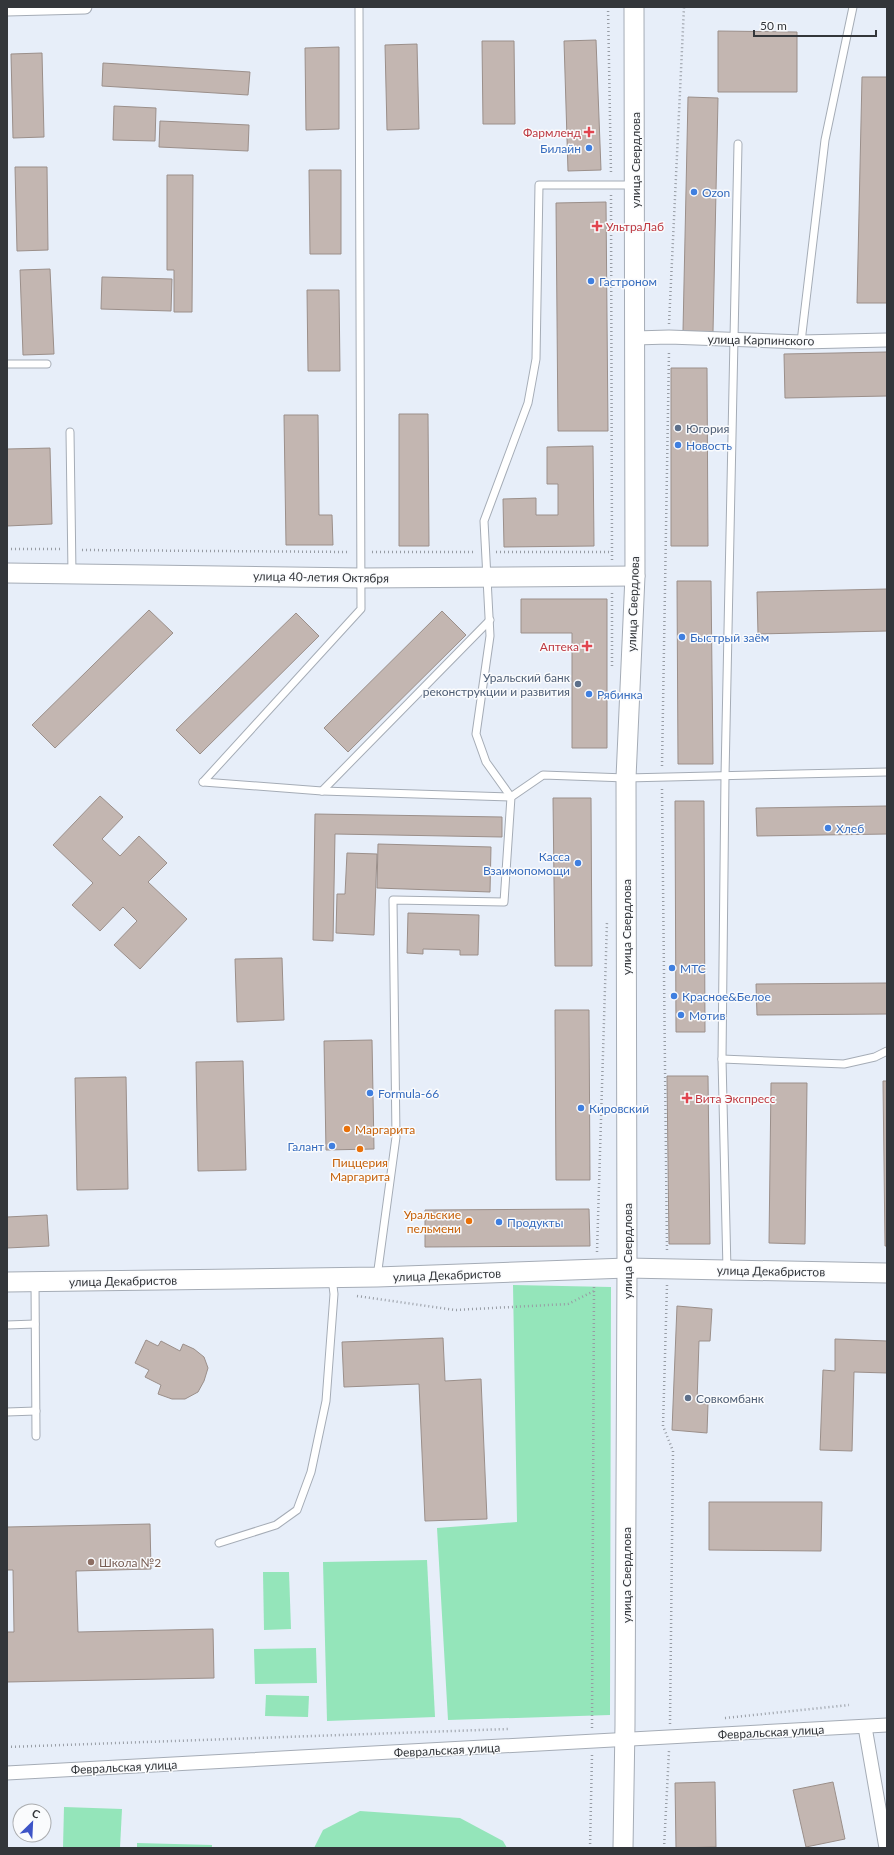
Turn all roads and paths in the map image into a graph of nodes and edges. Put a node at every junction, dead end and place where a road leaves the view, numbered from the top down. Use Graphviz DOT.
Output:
graph roads {
  1 [pos="85,7"];
  2 [pos="359,7"];
  3 [pos="608,7"];
  4 [pos="634,7"];
  5 [pos="684,7"];
  6 [pos="853,7"];
  7 [pos="7,9"];
  8 [pos="738,144"];
  9 [pos="611,185"];
  10 [pos="635,185"];
  11 [pos="669,337"];
  12 [pos="636,338"];
  13 [pos="735,340"];
  14 [pos="887,340"];
  15 [pos="801,342"];
  16 [pos="7,364"];
  17 [pos="47,364"];
  18 [pos="70,432"];
  19 [pos="7,549"];
  20 [pos="71,550"];
  21 [pos="351,552"];
  22 [pos="367,552"];
  23 [pos="486,552"];
  24 [pos="612,552"];
  25 [pos="7,573"];
  26 [pos="72,573"];
  27 [pos="612,576"];
  28 [pos="635,576"];
  29 [pos="488,577"];
  30 [pos="361,578"];
  31 [pos="490,620"];
  32 [pos="612,669"];
  33 [pos="887,772"];
  34 [pos="725,776"];
  35 [pos="662,777"];
  36 [pos="626,778"];
  37 [pos="322,790"];
  38 [pos="511,797"];
  39 [pos="607,920"];
  40 [pos="887,1051"];
  41 [pos="722,1060"];
  42 [pos="627,1268"];
  43 [pos="667,1269"];
  44 [pos="596,1270"];
  45 [pos="728,1270"];
  46 [pos="887,1273"];
  47 [pos="377,1277"];
  48 [pos="7,1282"];
  49 [pos="35,1282"];
  50 [pos="333,1286"];
  51 [pos="594,1291"];
  52 [pos="35,1324"];
  53 [pos="7,1325"];
  54 [pos="36,1411"];
  55 [pos="7,1412"];
  56 [pos="36,1436"];
  57 [pos="219,1543"];
  58 [pos="849,1705"];
  59 [pos="724,1718"];
  60 [pos="678,1722"];
  61 [pos="662,1723"];
  62 [pos="670,1723"];
  63 [pos="887,1725"];
  64 [pos="592,1726"];
  65 [pos="599,1726"];
  66 [pos="584,1727"];
  67 [pos="865,1727"];
  68 [pos="513,1729"];
  69 [pos="669,1738"];
  70 [pos="625,1740"];
  71 [pos="592,1742"];
  72 [pos="7,1747"];
  73 [pos="7,1773"];
  74 [pos="590,1848"];
  75 [pos="623,1848"];
  76 [pos="664,1848"];
  77 [pos="886,1848"];
  1 -- 7 [label="street"];
  2 -- 30 [label="lane"];
  3 -- 9 [label="path"];
  4 -- 10 [label="street, улица Свердлова"];
  5 -- 11 [label="path"];
  6 -- 15 [label="lane"];
  8 -- 13 [label="lane"];
  9 -- 10 [label="lane"];
  9 -- 23 [label="lane"];
  9 -- 24 [label="path"];
  10 -- 12 [label="street, улица Свердлова"];
  11 -- 12 [label="street, улица Карпинского"];
  11 -- 13 [label="street, улица Карпинского"];
  11 -- 35 [label="path"];
  12 -- 28 [label="street, улица Свердлова"];
  13 -- 15 [label="street, улица Карпинского"];
  13 -- 34 [label="lane"];
  14 -- 15 [label="street, улица Карпинского"];
  16 -- 17 [label="lane"];
  18 -- 20 [label="lane"];
  19 -- 20 [label="path"];
  20 -- 21 [label="path"];
  20 -- 26 [label="lane"];
  22 -- 23 [label="path"];
  23 -- 24 [label="path"];
  23 -- 29 [label="lane"];
  24 -- 27 [label="path"];
  25 -- 26 [label="street, улица 40-летия Октября"];
  26 -- 30 [label="street, улица 40-летия Октября"];
  27 -- 28 [label="street, улица 40-летия Октября"];
  27 -- 29 [label="street, улица 40-летия Октября"];
  27 -- 32 [label="path"];
  28 -- 36 [label="street, улица Свердлова"];
  29 -- 30 [label="street, улица 40-летия Октября"];
  29 -- 31 [label="lane"];
  30 -- 37 [label="lane"];
  31 -- 37 [label="lane"];
  31 -- 38 [label="lane"];
  33 -- 34 [label="lane"];
  34 -- 35 [label="lane"];
  34 -- 41 [label="lane"];
  35 -- 36 [label="lane"];
  35 -- 43 [label="path"];
  36 -- 38 [label="lane"];
  36 -- 42 [label="street, улица Свердлова"];
  37 -- 38 [label="lane"];
  38 -- 47 [label="lane"];
  39 -- 44 [label="path"];
  40 -- 41 [label="lane"];
  41 -- 45 [label="lane"];
  42 -- 43 [label="street, улица Декабристов"];
  42 -- 44 [label="street, улица Декабристов"];
  42 -- 70 [label="street, улица Свердлова"];
  43 -- 45 [label="street, улица Декабристов"];
  43 -- 62 [label="path"];
  44 -- 47 [label="street, улица Декабристов"];
  44 -- 51 [label="path"];
  45 -- 46 [label="street, улица Декабристов"];
  47 -- 50 [label="street, улица Декабристов"];
  48 -- 49 [label="street, улица Декабристов"];
  49 -- 50 [label="street, улица Декабристов"];
  49 -- 52 [label="lane"];
  50 -- 51 [label="path"];
  50 -- 57 [label="lane"];
  51 -- 64 [label="path"];
  52 -- 53 [label="lane"];
  52 -- 54 [label="lane"];
  54 -- 55 [label="lane"];
  54 -- 56 [label="lane"];
  58 -- 59 [label="path"];
  60 -- 62 [label="path"];
  61 -- 62 [label="path"];
  62 -- 69 [label="path"];
  63 -- 67 [label="street, Февральская улица"];
  64 -- 65 [label="path"];
  64 -- 66 [label="path"];
  64 -- 71 [label="path"];
  67 -- 69 [label="street, Февральская улица"];
  67 -- 77 [label="street"];
  68 -- 72 [label="path"];
  69 -- 70 [label="street, Февральская улица"];
  69 -- 76 [label="path"];
  70 -- 71 [label="street, Февральская улица"];
  70 -- 75 [label="street, улица Свердлова"];
  71 -- 73 [label="street, Февральская улица"];
  71 -- 74 [label="path"];
}
